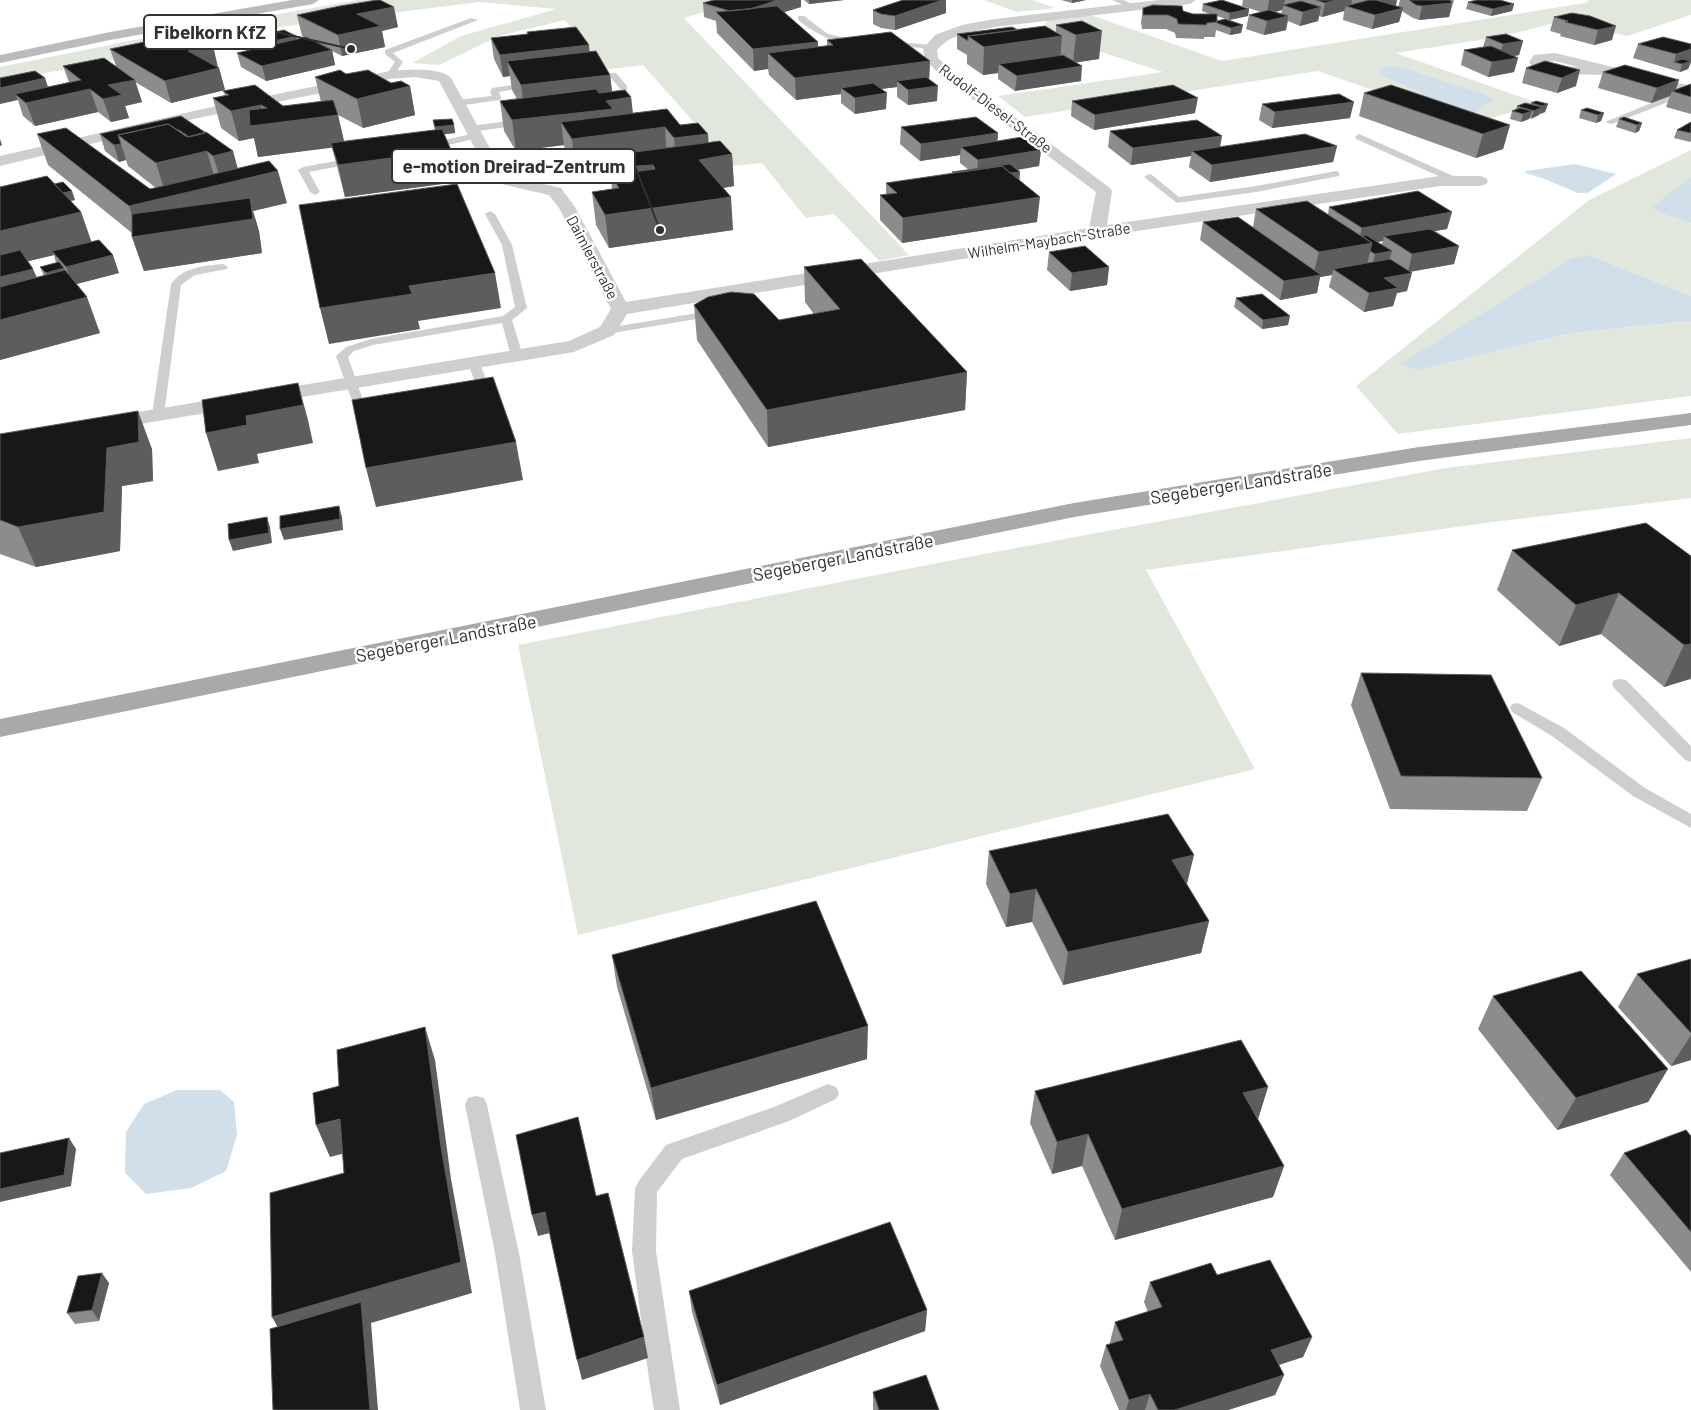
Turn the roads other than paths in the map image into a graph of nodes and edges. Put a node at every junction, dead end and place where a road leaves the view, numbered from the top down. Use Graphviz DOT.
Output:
graph roads {
  1 [pos="313,0"];
  2 [pos="1116,0"];
  3 [pos="1190,0"];
  4 [pos="1136,6"];
  5 [pos="801,18"];
  6 [pos="474,20"];
  7 [pos="863,42"];
  8 [pos="883,43"];
  9 [pos="932,46"];
  10 [pos="0,59"];
  11 [pos="1610,72"];
  12 [pos="390,74"];
  13 [pos="584,78"];
  14 [pos="544,82"];
  15 [pos="624,88"];
  16 [pos="1691,90"];
  17 [pos="457,103"];
  18 [pos="538,121"];
  19 [pos="1609,122"];
  20 [pos="473,132"];
  21 [pos="1359,137"];
  22 [pos="413,150"];
  23 [pos="367,159"];
  24 [pos="0,161"];
  25 [pos="1336,174"];
  26 [pos="1149,176"];
  27 [pos="1457,181"];
  28 [pos="1480,181"];
  29 [pos="1256,190"];
  30 [pos="315,192"];
  31 [pos="1282,204"];
  32 [pos="490,214"];
  33 [pos="1096,232"];
  34 [pos="223,267"];
  35 [pos="620,309"];
  36 [pos="732,310"];
  37 [pos="506,319"];
  38 [pos="607,331"];
  39 [pos="517,356"];
  40 [pos="474,363"];
  41 [pos="353,383"];
  42 [pos="453,394"];
  43 [pos="384,406"];
  44 [pos="158,415"];
  45 [pos="1691,419"];
  46 [pos="87,427"];
  47 [pos="1620,684"];
  48 [pos="1518,708"];
  49 [pos="0,728"];
  50 [pos="1691,756"];
  51 [pos="1691,822"];
  52 [pos="828,1093"];
  53 [pos="476,1105"];
  54 [pos="533,1410"];
  55 [pos="667,1410"];
  1 -- 10 [label="main road"];
  2 -- 4 [label="lane"];
  3 -- 4 [label="street, Rudolf-Diesel-Straße"];
  4 -- 9 [label="street, Rudolf-Diesel-Straße"];
  5 -- 7 [label="lane"];
  6 -- 12 [label="lane"];
  8 -- 9 [label="lane"];
  9 -- 33 [label="street, Rudolf-Diesel-Straße"];
  11 -- 16 [label="street"];
  12 -- 17 [label="street, Daimlerstraße"];
  12 -- 24 [label="street, Daimlerstraße"];
  13 -- 15 [label="lane"];
  14 -- 17 [label="lane"];
  16 -- 19 [label="lane"];
  17 -- 20 [label="street, Daimlerstraße"];
  18 -- 20 [label="lane"];
  20 -- 22 [label="lane"];
  20 -- 35 [label="street, Daimlerstraße"];
  21 -- 27 [label="lane"];
  23 -- 30 [label="lane"];
  25 -- 29 [label="lane"];
  26 -- 29 [label="lane"];
  27 -- 28 [label="street, Wilhelm-Maybach-Straße"];
  27 -- 31 [label="street, Wilhelm-Maybach-Straße"];
  29 -- 31 [label="lane"];
  31 -- 33 [label="street, Wilhelm-Maybach-Straße"];
  32 -- 37 [label="lane"];
  33 -- 35 [label="street, Wilhelm-Maybach-Straße"];
  34 -- 44 [label="lane"];
  35 -- 38 [label="street, Daimlerstraße"];
  36 -- 38 [label="lane"];
  37 -- 39 [label="lane"];
  37 -- 41 [label="lane"];
  38 -- 39 [label="street"];
  39 -- 40 [label="street"];
  40 -- 41 [label="street"];
  40 -- 42 [label="lane"];
  41 -- 43 [label="lane"];
  41 -- 44 [label="street"];
  44 -- 46 [label="street"];
  45 -- 49 [label="main road, Segeberger Landstraße"];
  47 -- 50 [label="lane"];
  48 -- 51 [label="lane"];
  52 -- 55 [label="lane"];
  53 -- 54 [label="lane"];
}
